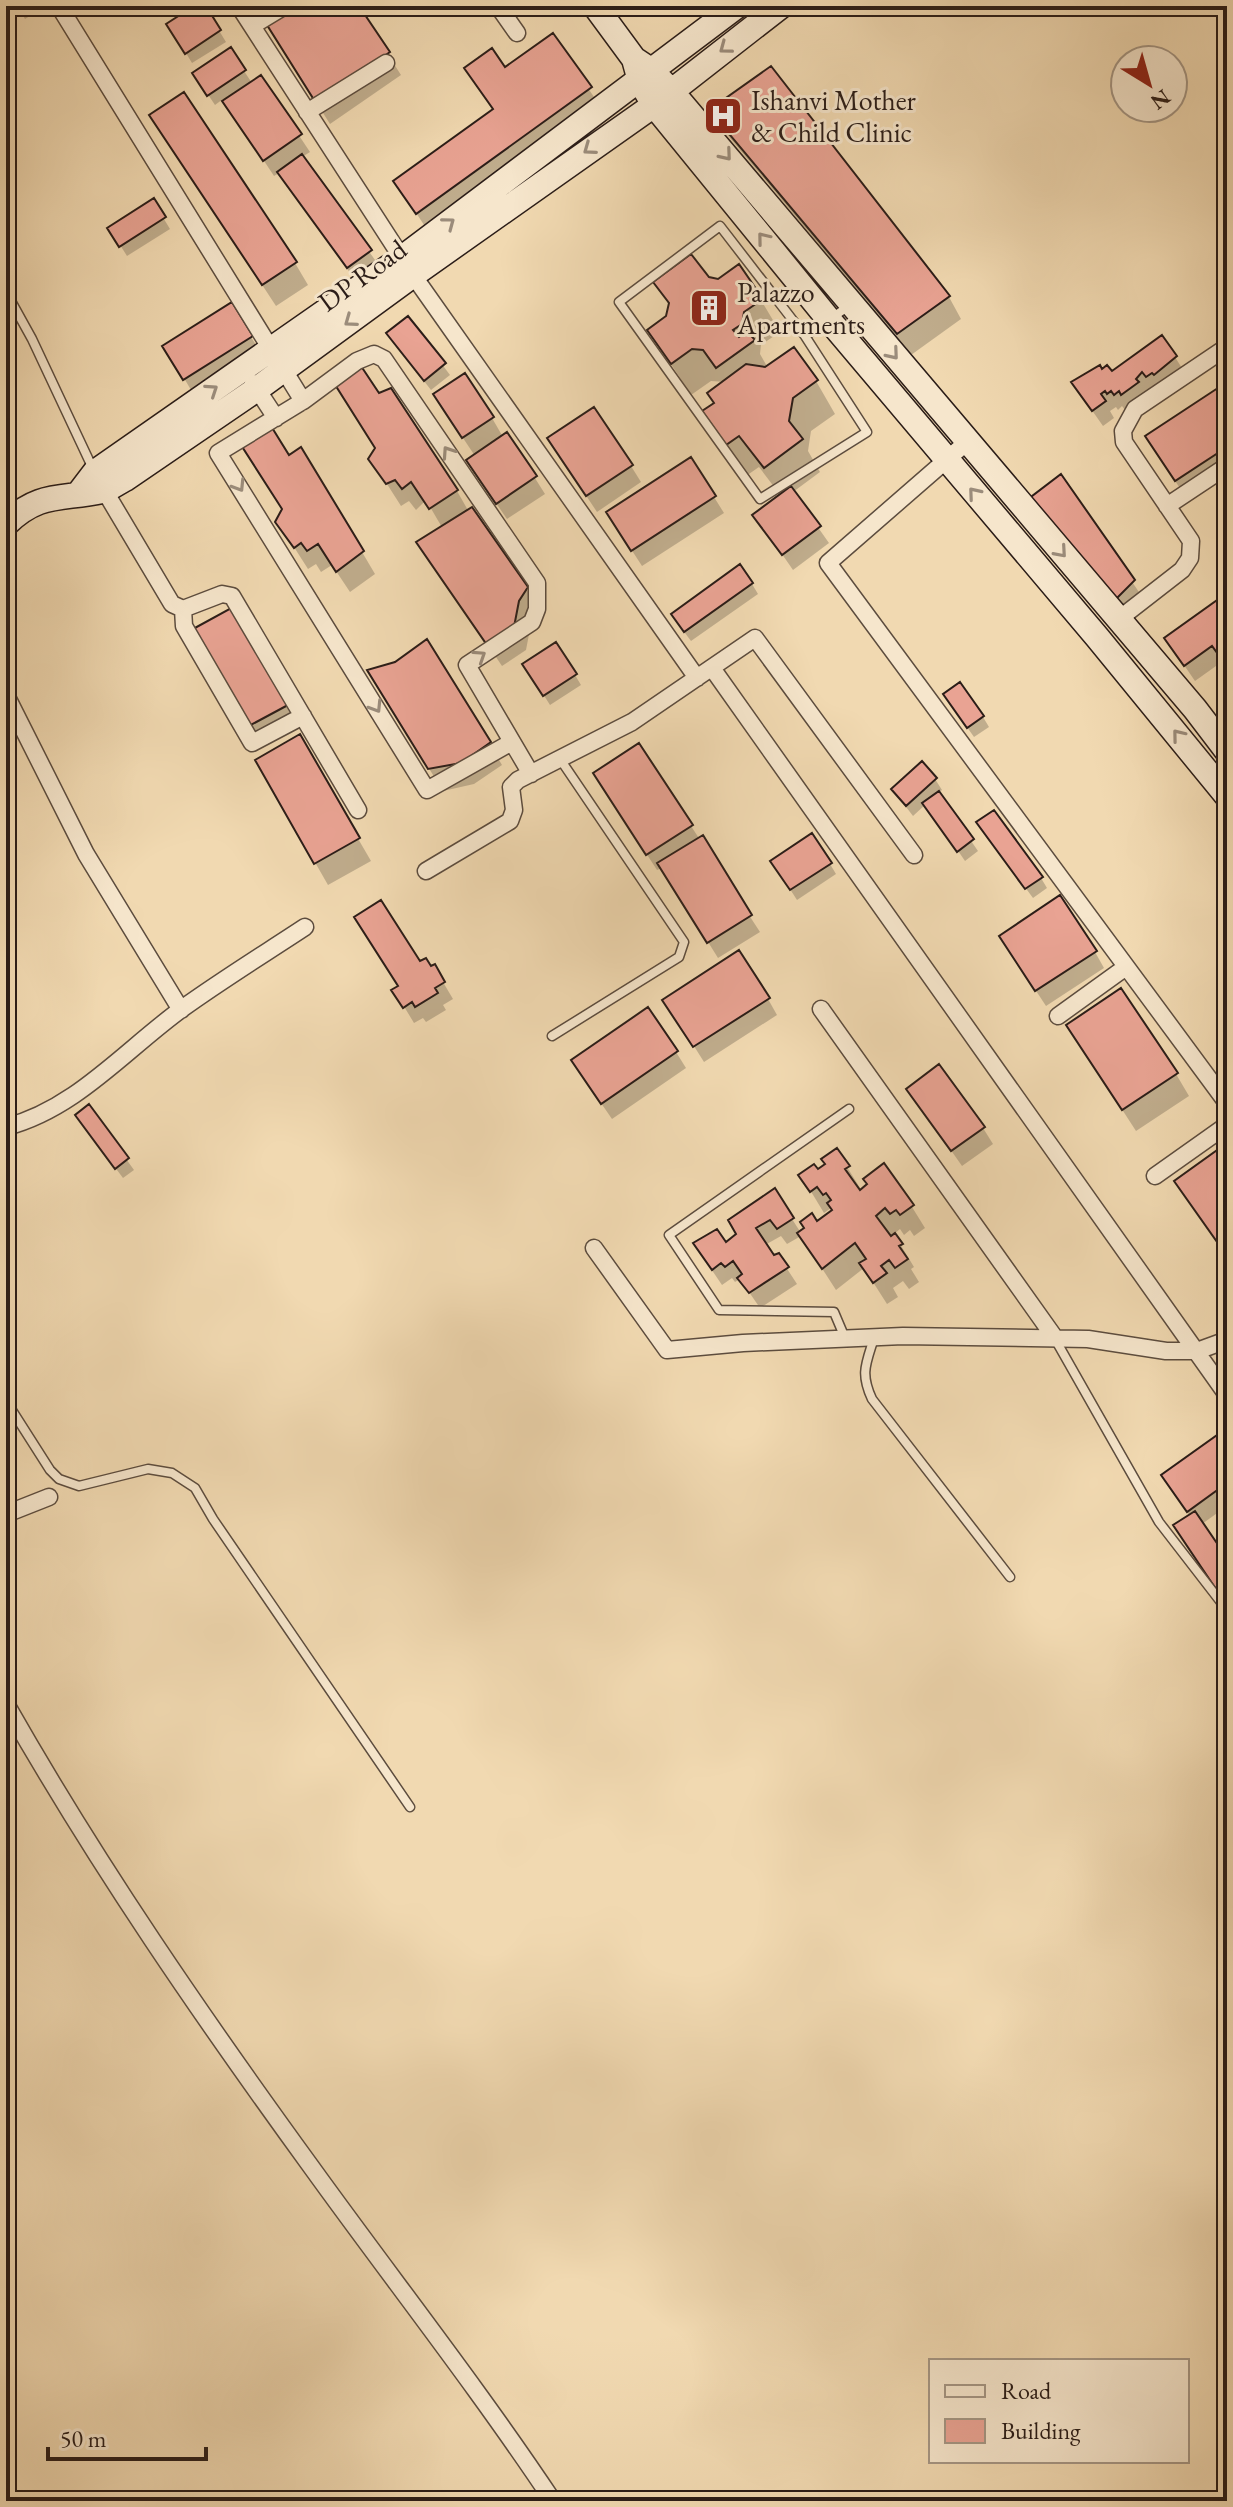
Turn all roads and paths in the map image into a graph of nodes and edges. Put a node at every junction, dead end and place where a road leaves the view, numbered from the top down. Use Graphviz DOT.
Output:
graph roads {
  1 [pos="59,6"];
  2 [pos="239,6"];
  3 [pos="285,6"];
  4 [pos="498,6"];
  5 [pos="595,6"];
  6 [pos="737,6"];
  7 [pos="781,6"];
  8 [pos="256,23"];
  9 [pos="517,33"];
  10 [pos="386,63"];
  11 [pos="642,70"];
  12 [pos="662,98"];
  13 [pos="312,109"];
  14 [pos="407,267"];
  15 [pos="6,292"];
  16 [pos="851,304"];
  17 [pos="830,321"];
  18 [pos="805,336"];
  19 [pos="1227,347"];
  20 [pos="278,359"];
  21 [pos="250,379"];
  22 [pos="303,401"];
  23 [pos="276,418"];
  24 [pos="967,442"];
  25 [pos="946,460"];
  26 [pos="1227,466"];
  27 [pos="99,481"];
  28 [pos="1167,506"];
  29 [pos="6,524"];
  30 [pos="183,609"];
  31 [pos="1119,619"];
  32 [pos="712,668"];
  33 [pos="697,678"];
  34 [pos="6,695"];
  35 [pos="303,716"];
  36 [pos="512,742"];
  37 [pos="1227,751"];
  38 [pos="560,759"];
  39 [pos="531,774"];
  40 [pos="1227,796"];
  41 [pos="358,810"];
  42 [pos="914,855"];
  43 [pos="426,871"];
  44 [pos="305,927"];
  45 [pos="1126,967"];
  46 [pos="821,1009"];
  47 [pos="181,1010"];
  48 [pos="1058,1016"];
  49 [pos="552,1036"];
  50 [pos="1227,1103"];
  51 [pos="849,1109"];
  52 [pos="1227,1125"];
  53 [pos="6,1127"];
  54 [pos="1155,1176"];
  55 [pos="594,1248"];
  56 [pos="874,1337"];
  57 [pos="845,1338"];
  58 [pos="1055,1338"];
  59 [pos="1227,1340"];
  60 [pos="1197,1351"];
  61 [pos="1227,1395"];
  62 [pos="6,1401"];
  63 [pos="49,1497"];
  64 [pos="6,1514"];
  65 [pos="1010,1577"];
  66 [pos="1227,1610"];
  67 [pos="6,1704"];
  68 [pos="410,1807"];
  69 [pos="553,2501"];
  1 -- 20 [label="street"];
  2 -- 8 [label="street"];
  3 -- 8 [label="street"];
  4 -- 9 [label="street"];
  5 -- 11 [label="street"];
  6 -- 11 [label="street, DP Road"];
  7 -- 12 [label="street, DP Road, one-way"];
  8 -- 13 [label="street"];
  8 -- 13 [label="street"];
  10 -- 13 [label="street"];
  11 -- 12 [label="street"];
  14 -- 11 [label="street, DP Road, one-way"];
  12 -- 14 [label="street, DP Road, one-way"];
  12 -- 16 [label="street, one-way"];
  17 -- 12 [label="street, one-way"];
  13 -- 14 [label="street"];
  14 -- 20 [label="street, DP Road"];
  14 -- 33 [label="street"];
  15 -- 27 [label="lane"];
  16 -- 17 [label="lane"];
  16 -- 24 [label="street, one-way"];
  17 -- 18 [label="lane"];
  17 -- 25 [label="street"];
  18 -- 18 [label="lane"];
  19 -- 28 [label="street"];
  20 -- 21 [label="street, DP Road"];
  20 -- 22 [label="street"];
  21 -- 23 [label="street"];
  21 -- 27 [label="street, DP Road"];
  22 -- 23 [label="street"];
  36 -- 22 [label="street, one-way"];
  23 -- 36 [label="street, one-way"];
  24 -- 25 [label="street"];
  24 -- 31 [label="street, one-way"];
  40 -- 25 [label="street, one-way"];
  25 -- 45 [label="street"];
  26 -- 28 [label="street"];
  27 -- 29 [label="street, DP Road"];
  27 -- 30 [label="street"];
  28 -- 31 [label="street"];
  30 -- 35 [label="street"];
  30 -- 35 [label="street"];
  31 -- 37 [label="street"];
  32 -- 33 [label="street"];
  32 -- 42 [label="street"];
  32 -- 60 [label="street"];
  33 -- 38 [label="street"];
  34 -- 47 [label="street"];
  35 -- 41 [label="street"];
  36 -- 39 [label="street"];
  38 -- 39 [label="street"];
  38 -- 49 [label="lane"];
  39 -- 43 [label="street"];
  44 -- 47 [label="street"];
  45 -- 48 [label="street"];
  45 -- 50 [label="street"];
  46 -- 58 [label="street"];
  47 -- 53 [label="street"];
  51 -- 57 [label="lane"];
  52 -- 54 [label="street"];
  55 -- 57 [label="street"];
  56 -- 57 [label="street"];
  56 -- 58 [label="street"];
  56 -- 65 [label="lane"];
  58 -- 60 [label="street"];
  58 -- 66 [label="lane"];
  59 -- 60 [label="street"];
  60 -- 61 [label="street"];
  62 -- 68 [label="lane"];
  63 -- 64 [label="street"];
  67 -- 69 [label="street"];
}
